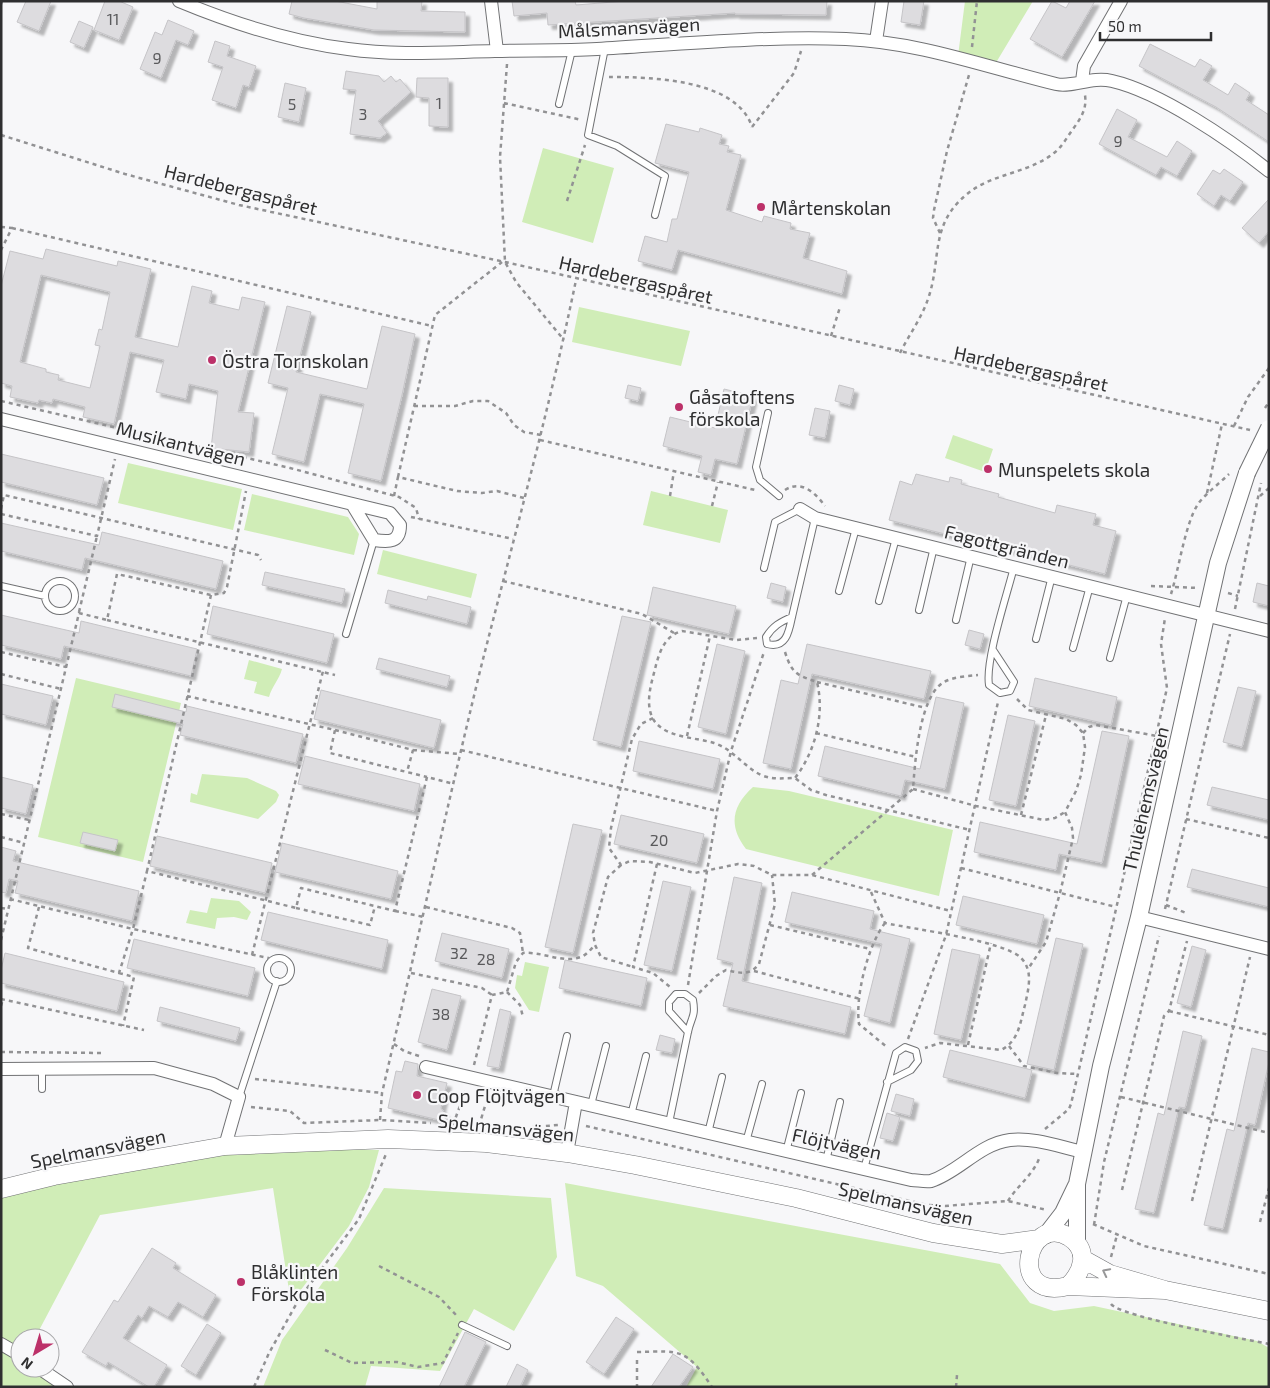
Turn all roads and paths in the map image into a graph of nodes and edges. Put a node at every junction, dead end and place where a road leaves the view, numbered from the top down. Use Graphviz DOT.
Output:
graph roads {
  1 [pos="179,1"];
  2 [pos="492,1"];
  3 [pos="882,1"];
  4 [pos="977,1"];
  5 [pos="1121,1"];
  6 [pos="876,41"];
  7 [pos="605,48"];
  8 [pos="572,50"];
  9 [pos="801,50"];
  10 [pos="502,51"];
  11 [pos="971,60"];
  12 [pos="600,77"];
  13 [pos="1082,81"];
  14 [pos="504,103"];
  15 [pos="559,104"];
  16 [pos="591,122"];
  17 [pos="1,135"];
  18 [pos="588,135"];
  19 [pos="1269,171"];
  20 [pos="567,201"];
  21 [pos="655,215"];
  22 [pos="1,227"];
  23 [pos="12,228"];
  24 [pos="940,234"];
  25 [pos="1,250"];
  26 [pos="504,262"];
  27 [pos="576,280"];
  28 [pos="840,307"];
  29 [pos="432,326"];
  30 [pos="831,337"];
  31 [pos="564,340"];
  32 [pos="900,353"];
  33 [pos="1269,368"];
  34 [pos="1,401"];
  35 [pos="1269,402"];
  36 [pos="414,406"];
  37 [pos="1266,408"];
  38 [pos="768,413"];
  39 [pos="1,418"];
  40 [pos="1222,424"];
  41 [pos="1234,427"];
  42 [pos="1269,428"];
  43 [pos="1251,431"];
  44 [pos="541,435"];
  45 [pos="540,440"];
  46 [pos="118,448"];
  47 [pos="674,471"];
  48 [pos="1247,474"];
  49 [pos="398,477"];
  50 [pos="248,479"];
  51 [pos="718,482"];
  52 [pos="1269,488"];
  53 [pos="1207,493"];
  54 [pos="3,495"];
  55 [pos="394,496"];
  56 [pos="670,496"];
  57 [pos="778,496"];
  58 [pos="1259,497"];
  59 [pos="524,498"];
  60 [pos="352,504"];
  61 [pos="712,506"];
  62 [pos="1,509"];
  63 [pos="800,509"];
  64 [pos="390,513"];
  65 [pos="1,514"];
  66 [pos="101,518"];
  67 [pos="816,518"];
  68 [pos="419,519"];
  69 [pos="856,528"];
  70 [pos="97,536"];
  71 [pos="896,538"];
  72 [pos="513,539"];
  73 [pos="374,540"];
  74 [pos="934,547"];
  75 [pos="235,549"];
  76 [pos="971,556"];
  77 [pos="261,560"];
  78 [pos="1014,567"];
  79 [pos="764,568"];
  80 [pos="1052,576"];
  81 [pos="502,581"];
  82 [pos="1,586"];
  83 [pos="1090,586"];
  84 [pos="839,591"];
  85 [pos="75,594"];
  86 [pos="212,595"];
  87 [pos="1127,595"];
  88 [pos="45,596"];
  89 [pos="82,596"];
  90 [pos="879,601"];
  91 [pos="1168,605"];
  92 [pos="919,610"];
  93 [pos="79,613"];
  94 [pos="1208,615"];
  95 [pos="792,617"];
  96 [pos="107,620"];
  97 [pos="956,620"];
  98 [pos="1232,621"];
  99 [pos="1269,631"];
  100 [pos="674,633"];
  101 [pos="346,634"];
  102 [pos="710,636"];
  103 [pos="1036,639"];
  104 [pos="766,640"];
  105 [pos="200,642"];
  106 [pos="782,643"];
  107 [pos="1074,648"];
  108 [pos="993,650"];
  109 [pos="1,652"];
  110 [pos="1110,658"];
  111 [pos="66,667"];
  112 [pos="323,671"];
  113 [pos="987,673"];
  114 [pos="1,674"];
  115 [pos="335,675"];
  116 [pos="817,682"];
  117 [pos="61,689"];
  118 [pos="1010,691"];
  119 [pos="1000,693"];
  120 [pos="187,696"];
  121 [pos="926,708"];
  122 [pos="1046,715"];
  123 [pos="653,718"];
  124 [pos="309,724"];
  125 [pos="335,730"];
  126 [pos="816,733"];
  127 [pos="1083,733"];
  128 [pos="687,736"];
  129 [pos="1157,736"];
  130 [pos="413,750"];
  131 [pos="731,751"];
  132 [pos="460,752"];
  133 [pos="916,757"];
  134 [pos="407,772"];
  135 [pos="427,777"];
  136 [pos="795,778"];
  137 [pos="454,784"];
  138 [pos="620,789"];
  139 [pos="913,789"];
  140 [pos="976,806"];
  141 [pos="717,810"];
  142 [pos="888,810"];
  143 [pos="1064,812"];
  144 [pos="1,814"];
  145 [pos="1021,815"];
  146 [pos="1186,819"];
  147 [pos="29,820"];
  148 [pos="970,830"];
  149 [pos="1174,836"];
  150 [pos="1,837"];
  151 [pos="1182,838"];
  152 [pos="1269,838"];
  153 [pos="24,843"];
  154 [pos="1129,850"];
  155 [pos="1141,853"];
  156 [pos="657,864"];
  157 [pos="621,865"];
  158 [pos="961,868"];
  159 [pos="706,870"];
  160 [pos="147,871"];
  161 [pos="772,874"];
  162 [pos="812,875"];
  163 [pos="870,891"];
  164 [pos="1060,893"];
  165 [pos="10,899"];
  166 [pos="266,901"];
  167 [pos="375,906"];
  168 [pos="426,906"];
  169 [pos="39,907"];
  170 [pos="1116,907"];
  171 [pos="1,908"];
  172 [pos="8,908"];
  173 [pos="296,908"];
  174 [pos="395,911"];
  175 [pos="951,911"];
  176 [pos="1139,917"];
  177 [pos="424,918"];
  178 [pos="1162,922"];
  179 [pos="885,923"];
  180 [pos="770,925"];
  181 [pos="133,929"];
  182 [pos="1190,930"];
  183 [pos="946,936"];
  184 [pos="1,940"];
  185 [pos="990,943"];
  186 [pos="595,945"];
  187 [pos="1253,945"];
  188 [pos="870,949"];
  189 [pos="1269,949"];
  190 [pos="523,953"];
  191 [pos="252,955"];
  192 [pos="274,960"];
  193 [pos="633,967"];
  194 [pos="1028,969"];
  195 [pos="754,971"];
  196 [pos="119,973"];
  197 [pos="410,973"];
  198 [pos="277,981"];
  199 [pos="507,992"];
  200 [pos="676,994"];
  201 [pos="685,994"];
  202 [pos="492,995"];
  203 [pos="2,999"];
  204 [pos="860,999"];
  205 [pos="694,1000"];
  206 [pos="1,1006"];
  207 [pos="1169,1011"];
  208 [pos="523,1017"];
  209 [pos="122,1026"];
  210 [pos="1233,1026"];
  211 [pos="144,1030"];
  212 [pos="688,1032"];
  213 [pos="1269,1035"];
  214 [pos="567,1036"];
  215 [pos="394,1044"];
  216 [pos="968,1045"];
  217 [pos="606,1046"];
  218 [pos="1009,1046"];
  219 [pos="905,1047"];
  220 [pos="916,1051"];
  221 [pos="896,1053"];
  222 [pos="646,1056"];
  223 [pos="426,1067"];
  224 [pos="1,1069"];
  225 [pos="42,1070"];
  226 [pos="1077,1074"];
  227 [pos="472,1076"];
  228 [pos="722,1077"];
  229 [pos="887,1082"];
  230 [pos="762,1084"];
  231 [pos="42,1089"];
  232 [pos="801,1093"];
  233 [pos="553,1096"];
  234 [pos="239,1097"];
  235 [pos="1121,1098"];
  236 [pos="576,1102"];
  237 [pos="840,1102"];
  238 [pos="1144,1103"];
  239 [pos="591,1105"];
  240 [pos="485,1106"];
  241 [pos="631,1115"];
  242 [pos="1211,1119"];
  243 [pos="380,1120"];
  244 [pos="389,1120"];
  245 [pos="452,1124"];
  246 [pos="669,1124"];
  247 [pos="479,1126"];
  248 [pos="708,1133"];
  249 [pos="1269,1133"];
  250 [pos="388,1139"];
  251 [pos="746,1142"];
  252 [pos="1042,1143"];
  253 [pos="225,1146"];
  254 [pos="786,1152"];
  255 [pos="1083,1152"];
  256 [pos="567,1153"];
  257 [pos="826,1161"];
  258 [pos="864,1169"];
  259 [pos="1077,1184"];
  260 [pos="1269,1188"];
  261 [pos="1,1189"];
  262 [pos="1122,1190"];
  263 [pos="1008,1201"];
  264 [pos="1192,1201"];
  265 [pos="1260,1222"];
  266 [pos="1094,1224"];
  267 [pos="1117,1235"];
  268 [pos="1043,1237"];
  269 [pos="1002,1244"];
  270 [pos="1080,1252"];
  271 [pos="1028,1262"];
  272 [pos="379,1266"];
  273 [pos="1110,1282"];
  274 [pos="1068,1286"];
  275 [pos="1269,1311"];
  276 [pos="462,1325"];
  277 [pos="1269,1344"];
  278 [pos="507,1346"];
  279 [pos="324,1350"];
  280 [pos="637,1352"];
  281 [pos="637,1360"];
  282 [pos="957,1375"];
  283 [pos="54,1378"];
  284 [pos="67,1387"];
  285 [pos="254,1387"];
  286 [pos="637,1387"];
  287 [pos="712,1387"];
  288 [pos="956,1387"];
  1 -- 10 [label="street, Målsmansvägen"];
  2 -- 10 [label="street"];
  3 -- 6 [label="street"];
  4 -- 11 [label="path"];
  5 -- 13 [label="street"];
  6 -- 7 [label="street, Målsmansvägen"];
  6 -- 11 [label="street, Målsmansvägen"];
  7 -- 8 [label="street, Målsmansvägen"];
  7 -- 12 [label="lane"];
  8 -- 10 [label="street, Målsmansvägen"];
  8 -- 15 [label="lane"];
  9 -- 12 [label="path"];
  10 -- 14 [label="path"];
  11 -- 13 [label="street, Målsmansvägen"];
  11 -- 24 [label="path"];
  12 -- 16 [label="lane"];
  13 -- 19 [label="street, Målsmansvägen"];
  13 -- 24 [label="path"];
  14 -- 16 [label="path"];
  14 -- 26 [label="path"];
  16 -- 18 [label="lane"];
  17 -- 26 [label="path, Hardebergaspåret"];
  18 -- 20 [label="path"];
  18 -- 21 [label="lane"];
  22 -- 23 [label="path"];
  23 -- 25 [label="path"];
  23 -- 29 [label="path"];
  24 -- 32 [label="path"];
  26 -- 27 [label="path, Hardebergaspåret"];
  26 -- 29 [label="path"];
  26 -- 31 [label="path"];
  27 -- 30 [label="path, Hardebergaspåret"];
  27 -- 31 [label="path"];
  28 -- 30 [label="path"];
  29 -- 36 [label="path"];
  30 -- 32 [label="path, Hardebergaspåret"];
  31 -- 44 [label="path"];
  32 -- 40 [label="path, Hardebergaspåret"];
  33 -- 41 [label="path"];
  34 -- 55 [label="path"];
  35 -- 37 [label="path"];
  36 -- 44 [label="path"];
  36 -- 49 [label="path"];
  38 -- 57 [label="lane"];
  39 -- 46 [label="street, Musikantvägen"];
  40 -- 41 [label="path, Hardebergaspåret"];
  40 -- 53 [label="path"];
  41 -- 43 [label="path, Hardebergaspåret"];
  42 -- 48 [label="street, Thulehemsvägen, bridge"];
  44 -- 45 [label="path"];
  45 -- 47 [label="path"];
  45 -- 59 [label="path"];
  46 -- 50 [label="street, Musikantvägen"];
  46 -- 66 [label="path"];
  47 -- 51 [label="path"];
  47 -- 56 [label="path"];
  48 -- 53 [label="path"];
  48 -- 58 [label="path"];
  48 -- 94 [label="street, Thulehemsvägen"];
  49 -- 55 [label="path"];
  49 -- 59 [label="path"];
  50 -- 60 [label="street, Musikantvägen"];
  50 -- 75 [label="path"];
  51 -- 57 [label="path"];
  51 -- 61 [label="path"];
  52 -- 58 [label="path"];
  53 -- 91 [label="path"];
  54 -- 62 [label="path"];
  54 -- 66 [label="path"];
  55 -- 68 [label="path"];
  58 -- 98 [label="path"];
  59 -- 72 [label="path"];
  60 -- 64 [label="street, Musikantvägen"];
  60 -- 73 [label="street"];
  63 -- 67 [label="street, Fagottgränden"];
  63 -- 79 [label="lane"];
  64 -- 68 [label="path"];
  64 -- 73 [label="street"];
  65 -- 70 [label="path"];
  66 -- 70 [label="path"];
  66 -- 75 [label="path"];
  67 -- 69 [label="street, Fagottgränden"];
  67 -- 95 [label="lane"];
  68 -- 72 [label="path"];
  69 -- 71 [label="street, Fagottgränden"];
  69 -- 84 [label="lane"];
  70 -- 89 [label="path"];
  71 -- 74 [label="street, Fagottgränden"];
  71 -- 90 [label="lane"];
  72 -- 81 [label="path"];
  73 -- 101 [label="lane"];
  74 -- 76 [label="street, Fagottgränden"];
  74 -- 92 [label="lane"];
  75 -- 77 [label="path"];
  75 -- 86 [label="path"];
  76 -- 78 [label="street, Fagottgränden"];
  76 -- 97 [label="lane"];
  78 -- 80 [label="street, Fagottgränden"];
  78 -- 108 [label="lane"];
  80 -- 83 [label="street, Fagottgränden"];
  80 -- 103 [label="lane"];
  81 -- 100 [label="path"];
  81 -- 132 [label="path"];
  82 -- 88 [label="lane"];
  83 -- 87 [label="street, Fagottgränden"];
  83 -- 107 [label="lane"];
  85 -- 88 [label="lane"];
  85 -- 88 [label="lane"];
  85 -- 89 [label="path"];
  86 -- 96 [label="path"];
  86 -- 105 [label="path"];
  87 -- 91 [label="street, Fagottgränden"];
  87 -- 110 [label="lane"];
  89 -- 93 [label="path"];
  91 -- 94 [label="street, Fagottgränden"];
  91 -- 129 [label="path"];
  93 -- 96 [label="path"];
  93 -- 111 [label="path"];
  94 -- 98 [label="street, Fagottgränden"];
  94 -- 176 [label="street, Thulehemsvägen"];
  95 -- 104 [label="lane"];
  95 -- 106 [label="lane"];
  96 -- 105 [label="path"];
  98 -- 99 [label="street, Fagottgränden"];
  98 -- 146 [label="path"];
  100 -- 102 [label="path"];
  100 -- 123 [label="path"];
  102 -- 104 [label="path"];
  102 -- 128 [label="path"];
  104 -- 106 [label="lane"];
  104 -- 131 [label="path"];
  105 -- 112 [label="path"];
  105 -- 120 [label="path"];
  106 -- 116 [label="path"];
  108 -- 113 [label="lane"];
  108 -- 118 [label="lane"];
  109 -- 111 [label="path"];
  111 -- 117 [label="path"];
  112 -- 115 [label="path"];
  112 -- 124 [label="path"];
  113 -- 119 [label="lane"];
  113 -- 121 [label="path"];
  114 -- 117 [label="path"];
  116 -- 121 [label="path"];
  116 -- 126 [label="path"];
  117 -- 147 [label="path"];
  118 -- 119 [label="lane"];
  118 -- 122 [label="path"];
  119 -- 140 [label="path"];
  120 -- 124 [label="path"];
  120 -- 160 [label="path"];
  121 -- 133 [label="path"];
  122 -- 127 [label="path"];
  122 -- 145 [label="path"];
  123 -- 128 [label="path"];
  123 -- 138 [label="path"];
  124 -- 125 [label="path"];
  124 -- 166 [label="path"];
  125 -- 130 [label="path"];
  125 -- 134 [label="path"];
  126 -- 133 [label="path"];
  126 -- 136 [label="path"];
  127 -- 129 [label="path"];
  127 -- 143 [label="path"];
  128 -- 131 [label="path"];
  129 -- 154 [label="path"];
  130 -- 132 [label="path"];
  130 -- 134 [label="path"];
  131 -- 136 [label="path"];
  131 -- 141 [label="path"];
  132 -- 137 [label="path"];
  132 -- 138 [label="path"];
  133 -- 139 [label="path"];
  134 -- 135 [label="path"];
  135 -- 137 [label="path"];
  135 -- 174 [label="path"];
  136 -- 142 [label="path"];
  137 -- 168 [label="path"];
  138 -- 141 [label="path"];
  138 -- 157 [label="path"];
  139 -- 140 [label="path"];
  139 -- 142 [label="path"];
  140 -- 145 [label="path"];
  140 -- 148 [label="path"];
  141 -- 159 [label="path"];
  142 -- 148 [label="path"];
  142 -- 162 [label="path"];
  143 -- 145 [label="path"];
  143 -- 164 [label="path"];
  144 -- 147 [label="path"];
  146 -- 151 [label="path"];
  146 -- 152 [label="path"];
  147 -- 153 [label="path"];
  148 -- 158 [label="path"];
  149 -- 151 [label="path"];
  150 -- 153 [label="path"];
  151 -- 178 [label="path"];
  153 -- 165 [label="path"];
  154 -- 155 [label="path"];
  154 -- 170 [label="path"];
  156 -- 157 [label="path"];
  156 -- 159 [label="path"];
  156 -- 193 [label="path"];
  157 -- 186 [label="path"];
  158 -- 164 [label="path"];
  158 -- 175 [label="path"];
  159 -- 161 [label="path"];
  159 -- 201 [label="path"];
  160 -- 166 [label="path"];
  160 -- 181 [label="path"];
  161 -- 162 [label="path"];
  161 -- 180 [label="path"];
  162 -- 163 [label="path"];
  163 -- 175 [label="path"];
  163 -- 179 [label="path"];
  164 -- 170 [label="path"];
  164 -- 194 [label="path"];
  165 -- 169 [label="path"];
  165 -- 172 [label="path"];
  166 -- 173 [label="path"];
  166 -- 191 [label="path"];
  167 -- 173 [label="path"];
  167 -- 173 [label="path"];
  167 -- 174 [label="path"];
  168 -- 177 [label="path"];
  168 -- 190 [label="path"];
  169 -- 181 [label="path"];
  169 -- 196 [label="path"];
  170 -- 226 [label="path"];
  171 -- 172 [label="path"];
  172 -- 184 [label="path"];
  174 -- 177 [label="path"];
  175 -- 183 [label="path"];
  176 -- 178 [label="street"];
  176 -- 255 [label="street, Thulehemsvägen"];
  177 -- 197 [label="path"];
  178 -- 182 [label="street"];
  178 -- 235 [label="path"];
  179 -- 183 [label="path"];
  179 -- 188 [label="path"];
  180 -- 188 [label="path"];
  180 -- 195 [label="path"];
  181 -- 191 [label="path"];
  181 -- 196 [label="path"];
  182 -- 187 [label="street"];
  182 -- 207 [label="path"];
  183 -- 185 [label="path"];
  183 -- 219 [label="path"];
  185 -- 194 [label="path"];
  185 -- 216 [label="path"];
  186 -- 190 [label="path"];
  186 -- 193 [label="path"];
  187 -- 189 [label="street"];
  187 -- 210 [label="path"];
  188 -- 204 [label="path"];
  190 -- 199 [label="path"];
  191 -- 192 [label="path"];
  192 -- 198 [label="lane"];
  192 -- 198 [label="lane"];
  193 -- 200 [label="path"];
  194 -- 218 [label="path"];
  195 -- 204 [label="path"];
  195 -- 205 [label="path"];
  196 -- 209 [label="path"];
  197 -- 202 [label="path"];
  197 -- 215 [label="path"];
  198 -- 234 [label="lane"];
  199 -- 202 [label="path"];
  199 -- 208 [label="path"];
  200 -- 201 [label="lane"];
  200 -- 212 [label="lane"];
  201 -- 205 [label="lane"];
  202 -- 227 [label="path"];
  203 -- 206 [label="path"];
  203 -- 209 [label="path"];
  204 -- 221 [label="path"];
  205 -- 212 [label="lane"];
  207 -- 210 [label="path"];
  207 -- 238 [label="path"];
  209 -- 211 [label="path"];
  210 -- 213 [label="path"];
  210 -- 242 [label="path"];
  212 -- 246 [label="lane"];
  214 -- 233 [label="lane"];
  215 -- 223 [label="path"];
  215 -- 243 [label="path"];
  216 -- 218 [label="path"];
  216 -- 220 [label="path"];
  217 -- 239 [label="lane"];
  218 -- 226 [label="path"];
  219 -- 220 [label="lane"];
  219 -- 221 [label="lane"];
  220 -- 229 [label="lane"];
  221 -- 229 [label="lane"];
  222 -- 241 [label="lane"];
  223 -- 227 [label="street, Flöjtvägen"];
  224 -- 225 [label="street"];
  225 -- 231 [label="lane"];
  225 -- 234 [label="street"];
  226 -- 252 [label="path"];
  227 -- 233 [label="street, Flöjtvägen"];
  227 -- 245 [label="path"];
  228 -- 248 [label="lane"];
  229 -- 258 [label="lane"];
  230 -- 251 [label="lane"];
  232 -- 254 [label="lane"];
  233 -- 236 [label="street, Flöjtvägen"];
  234 -- 253 [label="street"];
  235 -- 238 [label="path"];
  235 -- 266 [label="path"];
  236 -- 239 [label="street, Flöjtvägen"];
  236 -- 256 [label="street"];
  237 -- 257 [label="lane"];
  238 -- 242 [label="path"];
  238 -- 262 [label="path"];
  239 -- 241 [label="street, Flöjtvägen"];
  240 -- 247 [label="path"];
  241 -- 246 [label="street, Flöjtvägen"];
  242 -- 249 [label="path"];
  242 -- 264 [label="path"];
  244 -- 250 [label="path"];
  246 -- 248 [label="street, Flöjtvägen"];
  248 -- 251 [label="street, Flöjtvägen"];
  250 -- 253 [label="main road, Spelmansvägen"];
  250 -- 256 [label="main road, Spelmansvägen"];
  250 -- 285 [label="path"];
  251 -- 254 [label="street, Flöjtvägen"];
  252 -- 255 [label="street, Flöjtvägen"];
  252 -- 258 [label="street, Flöjtvägen"];
  252 -- 263 [label="path"];
  253 -- 261 [label="main road, Spelmansvägen"];
  254 -- 257 [label="street, Flöjtvägen"];
  255 -- 259 [label="street, Thulehemsvägen"];
  256 -- 269 [label="main road, Spelmansvägen"];
  257 -- 258 [label="street, Flöjtvägen"];
  259 -- 268 [label="street, Thulehemsvägen"];
  259 -- 270 [label="street, Thulehemsvägen"];
  260 -- 265 [label="path"];
  267 -- 273 [label="path"];
  268 -- 269 [label="main road, Spelmansvägen"];
  268 -- 270 [label="main road, Spelmansvägen"];
  268 -- 271 [label="main road"];
  269 -- 271 [label="main road, Spelmansvägen"];
  273 -- 270 [label="main road, Spelmansvägen, one-way"];
  270 -- 274 [label="main road"];
  271 -- 274 [label="main road, Spelmansvägen"];
  272 -- 276 [label="path"];
  273 -- 274 [label="main road, Spelmansvägen"];
  273 -- 275 [label="main road, Spelmansvägen"];
  273 -- 277 [label="path"];
  276 -- 278 [label="lane"];
  276 -- 279 [label="path"];
  280 -- 287 [label="path"];
  281 -- 286 [label="path"];
  282 -- 288 [label="path"];
  283 -- 284 [label="street"];
}
